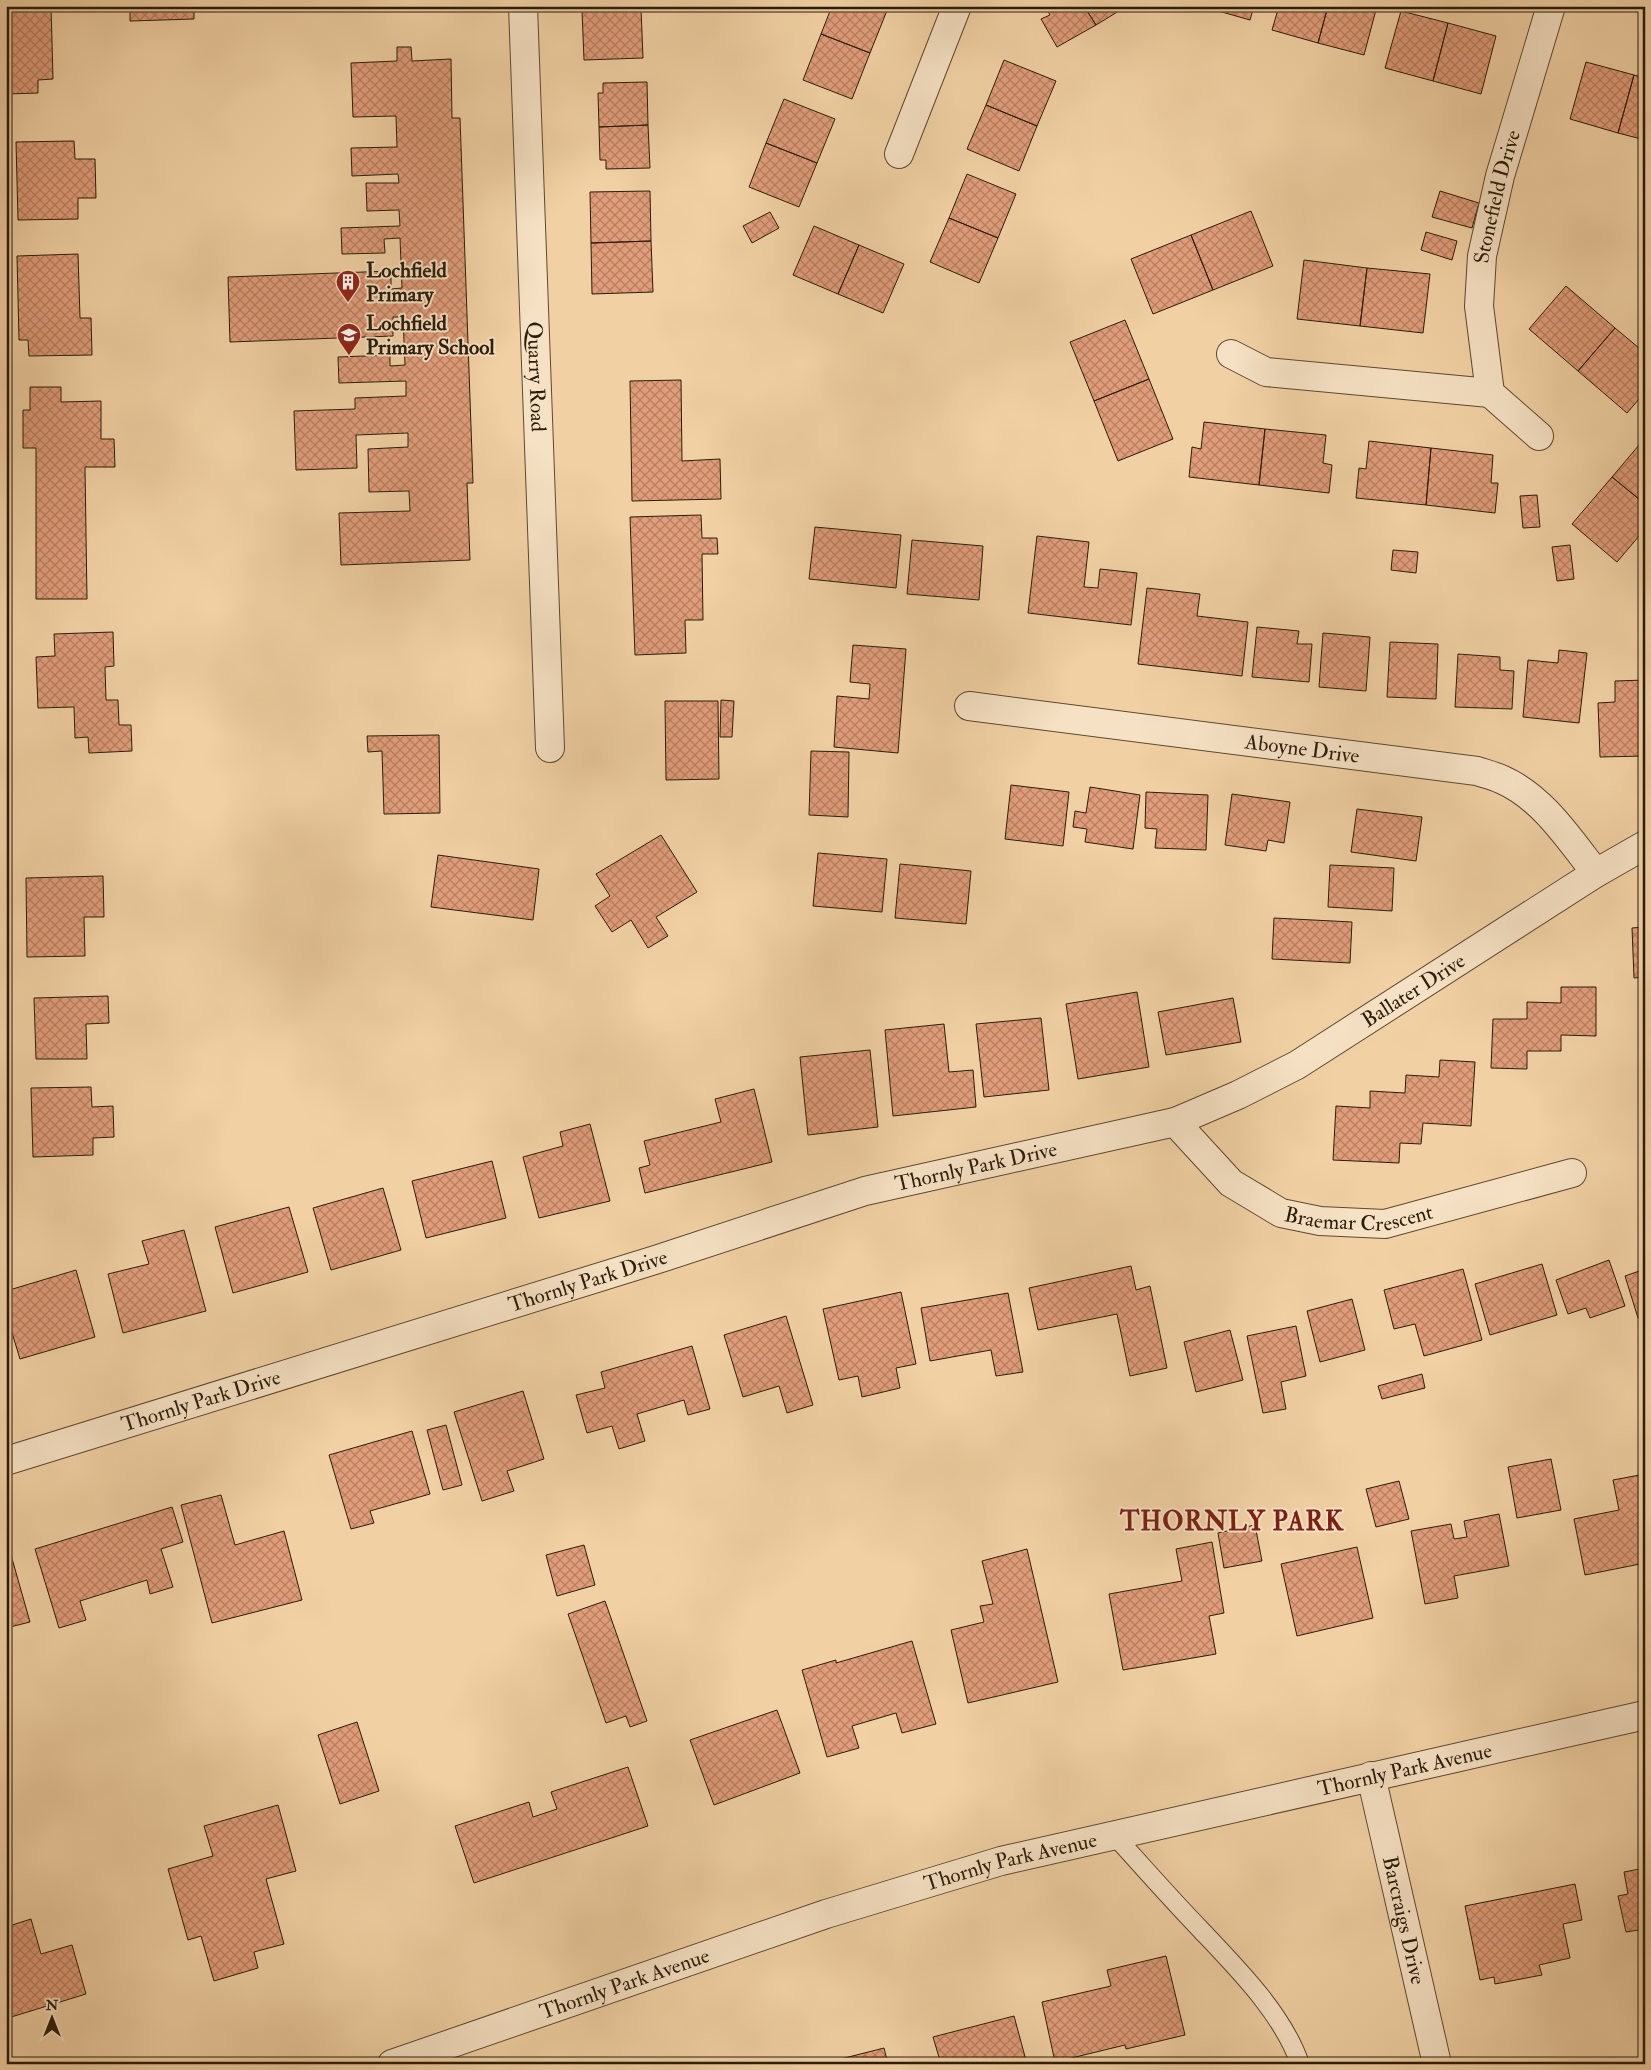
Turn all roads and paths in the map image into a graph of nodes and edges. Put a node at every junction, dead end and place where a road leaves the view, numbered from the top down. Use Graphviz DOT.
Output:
graph roads {
  1 [pos="523,6"];
  2 [pos="957,6"];
  3 [pos="1551,6"];
  4 [pos="898,154"];
  5 [pos="1231,354"];
  6 [pos="1490,393"];
  7 [pos="1539,436"];
  8 [pos="969,706"];
  9 [pos="550,748"];
  10 [pos="1645,845"];
  11 [pos="1596,872"];
  12 [pos="1175,1122"];
  13 [pos="1572,1173"];
  14 [pos="6,1461"];
  15 [pos="1645,1716"];
  16 [pos="1371,1776"];
  17 [pos="1114,1835"];
  18 [pos="392,2064"];
  19 [pos="1300,2064"];
  20 [pos="1437,2064"];
  1 -- 9 [label="street, Quarry Road"];
  2 -- 4 [label="street"];
  3 -- 6 [label="street, Stonefield Drive"];
  5 -- 6 [label="street"];
  6 -- 7 [label="street"];
  8 -- 11 [label="street, Aboyne Drive"];
  10 -- 11 [label="street, Ballater Drive"];
  11 -- 12 [label="street, Ballater Drive"];
  12 -- 13 [label="street, Braemar Crescent"];
  12 -- 14 [label="street, Thornly Park Drive"];
  15 -- 16 [label="street, Thornly Park Avenue"];
  16 -- 17 [label="street, Thornly Park Avenue"];
  16 -- 20 [label="street, Barcraigs Drive"];
  17 -- 18 [label="street, Thornly Park Avenue"];
  17 -- 19 [label="lane"];
}
